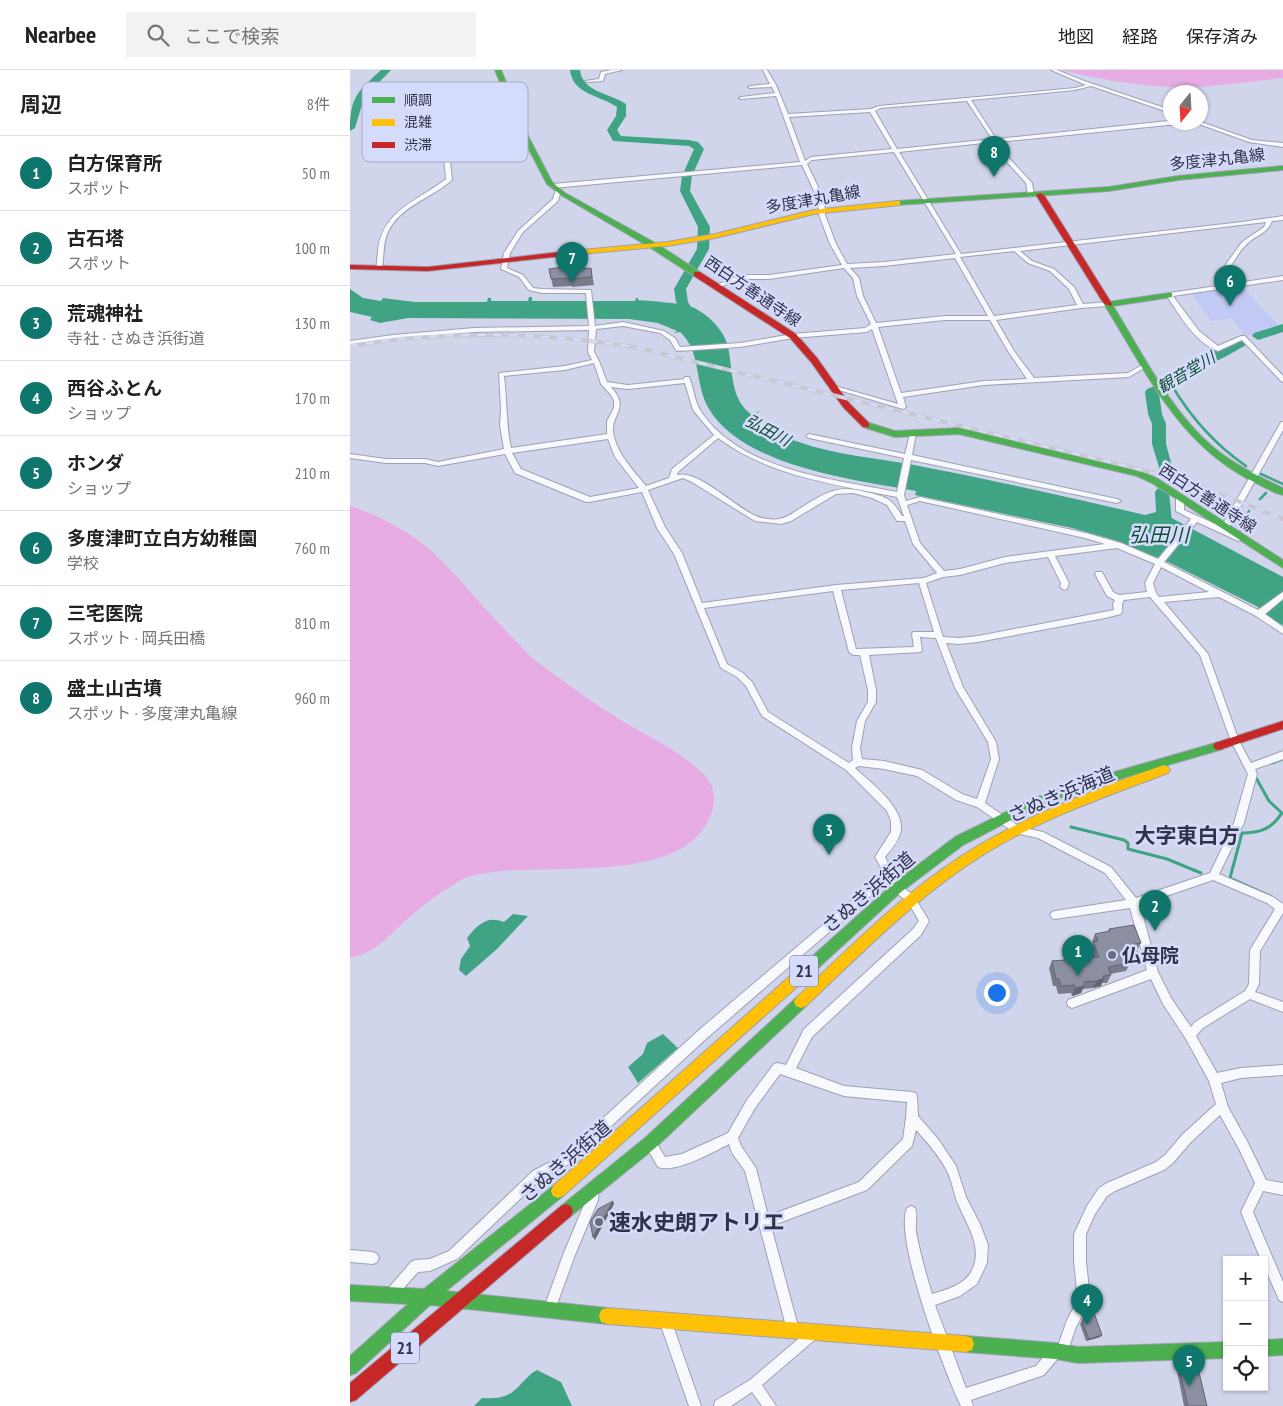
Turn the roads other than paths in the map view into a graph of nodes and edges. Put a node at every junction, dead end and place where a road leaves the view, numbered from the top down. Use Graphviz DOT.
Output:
graph roads {
  1 [pos="498,70"];
  2 [pos="620,70"];
  3 [pos="765,70"];
  4 [pos="1053,70"];
  5 [pos="605,71"];
  6 [pos="587,81"];
  7 [pos="503,82"];
  8 [pos="1090,84"];
  9 [pos="774,85"];
  10 [pos="750,87"];
  11 [pos="778,94"];
  12 [pos="741,98"];
  13 [pos="968,99"];
  14 [pos="872,110"];
  15 [pos="1163,110"];
  16 [pos="786,116"];
  17 [pos="1163,124"];
  18 [pos="1208,126"];
  19 [pos="528,140"];
  20 [pos="994,141"];
  21 [pos="1283,146"];
  22 [pos="895,151"];
  23 [pos="447,162"];
  24 [pos="805,163"];
  25 [pos="1283,168"];
  26 [pos="681,174"];
  27 [pos="555,188"];
  28 [pos="1035,195"];
  29 [pos="928,202"];
  30 [pos="822,211"];
  31 [pos="1283,218"];
  32 [pos="1270,220"];
  33 [pos="1068,242"];
  34 [pos="654,246"];
  35 [pos="1015,249"];
  36 [pos="959,255"];
  37 [pos="506,260"];
  38 [pos="350,267"];
  39 [pos="379,267"];
  40 [pos="847,267"];
  41 [pos="1283,278"];
  42 [pos="717,286"];
  43 [pos="1220,287"];
  44 [pos="1169,295"];
  45 [pos="1108,304"];
  46 [pos="1081,306"];
  47 [pos="994,318"];
  48 [pos="591,325"];
  49 [pos="874,325"];
  50 [pos="793,336"];
  51 [pos="350,343"];
  52 [pos="596,361"];
  53 [pos="1146,365"];
  54 [pos="1031,379"];
  55 [pos="1283,380"];
  56 [pos="604,384"];
  57 [pos="835,388"];
  58 [pos="899,395"];
  59 [pos="1283,424"];
  60 [pos="718,434"];
  61 [pos="912,434"];
  62 [pos="610,436"];
  63 [pos="809,436"];
  64 [pos="508,451"];
  65 [pos="350,456"];
  66 [pos="908,458"];
  67 [pos="1252,477"];
  68 [pos="673,478"];
  69 [pos="644,489"];
  70 [pos="1283,492"];
  71 [pos="1180,498"];
  72 [pos="901,499"];
  73 [pos="1117,501"];
  74 [pos="906,518"];
  75 [pos="1195,519"];
  76 [pos="1226,526"];
  77 [pos="1242,539"];
  78 [pos="1118,545"];
  79 [pos="1050,554"];
  80 [pos="1159,563"];
  81 [pos="1283,565"];
  82 [pos="942,574"];
  83 [pos="1099,574"];
  84 [pos="928,580"];
  85 [pos="1064,587"];
  86 [pos="836,588"];
  87 [pos="1220,594"];
  88 [pos="1283,595"];
  89 [pos="1155,597"];
  90 [pos="1120,599"];
  91 [pos="700,606"];
  92 [pos="1261,612"];
  93 [pos="1283,630"];
  94 [pos="939,637"];
  95 [pos="864,652"];
  96 [pos="1283,725"];
  97 [pos="1236,742"];
  98 [pos="1283,755"];
  99 [pos="853,764"];
  100 [pos="1249,767"];
  101 [pos="980,804"];
  102 [pos="1001,819"];
  103 [pos="1018,830"];
  104 [pos="890,873"];
  105 [pos="1213,876"];
  106 [pos="897,888"];
  107 [pos="911,899"];
  108 [pos="1134,903"];
  109 [pos="1282,909"];
  110 [pos="1055,915"];
  111 [pos="1153,973"];
  112 [pos="1249,994"];
  113 [pos="1072,1003"];
  114 [pos="1283,1007"];
  115 [pos="1190,1035"];
  116 [pos="1283,1070"];
  117 [pos="789,1071"];
  118 [pos="1214,1079"];
  119 [pos="1222,1106"];
  120 [pos="912,1118"];
  121 [pos="732,1137"];
  122 [pos="650,1143"];
  123 [pos="1260,1185"];
  124 [pos="593,1188"];
  125 [pos="1283,1189"];
  126 [pos="911,1212"];
  127 [pos="764,1223"];
  128 [pos="350,1256"];
  129 [pos="373,1258"];
  130 [pos="350,1293"];
  131 [pos="389,1296"];
  132 [pos="1283,1296"];
  133 [pos="427,1297"];
  134 [pos="460,1302"];
  135 [pos="928,1302"];
  136 [pos="549,1311"];
  137 [pos="664,1320"];
  138 [pos="793,1330"];
  139 [pos="816,1331"];
  140 [pos="940,1342"];
  141 [pos="1283,1347"];
  142 [pos="1268,1348"];
  143 [pos="1223,1350"];
  144 [pos="1059,1352"];
  145 [pos="350,1367"];
  146 [pos="754,1384"];
  147 [pos="350,1394"];
  148 [pos="965,1401"];
  149 [pos="695,1406"];
  150 [pos="720,1406"];
  151 [pos="770,1406"];
  1 -- 7 [label="main road, 西白方善通寺線"];
  2 -- 5 [label="street"];
  3 -- 9 [label="street"];
  4 -- 8 [label="street"];
  5 -- 6 [label="street"];
  8 -- 13 [label="street"];
  8 -- 15 [label="street"];
  9 -- 10 [label="street"];
  9 -- 11 [label="street"];
  11 -- 12 [label="street"];
  11 -- 16 [label="street"];
  13 -- 14 [label="street"];
  13 -- 20 [label="street"];
  14 -- 16 [label="street"];
  14 -- 22 [label="street"];
  16 -- 24 [label="street"];
  17 -- 20 [label="street"];
  18 -- 21 [label="street"];
  19 -- 27 [label="main road, 西白方善通寺線"];
  20 -- 22 [label="street"];
  20 -- 28 [label="street"];
  22 -- 24 [label="street"];
  22 -- 29 [label="street"];
  23 -- 39 [label="street"];
  24 -- 26 [label="street"];
  24 -- 30 [label="street"];
  25 -- 28 [label="main road, 多度津丸亀線"];
  26 -- 27 [label="street"];
  27 -- 34 [label="main road, 西白方善通寺線"];
  27 -- 37 [label="street"];
  28 -- 29 [label="main road, 多度津丸亀線"];
  28 -- 33 [label="main road"];
  29 -- 30 [label="main road, 多度津丸亀線"];
  29 -- 36 [label="street"];
  30 -- 34 [label="main road, 多度津丸亀線"];
  30 -- 40 [label="street"];
  31 -- 32 [label="street"];
  32 -- 33 [label="street"];
  32 -- 43 [label="street"];
  33 -- 35 [label="street"];
  33 -- 45 [label="main road"];
  34 -- 37 [label="main road, 多度津丸亀線"];
  34 -- 42 [label="main road, 西白方善通寺線"];
  35 -- 36 [label="street"];
  35 -- 46 [label="street"];
  36 -- 40 [label="street"];
  36 -- 47 [label="street"];
  37 -- 39 [label="main road, 多度津丸亀線"];
  37 -- 48 [label="street"];
  38 -- 39 [label="main road, 多度津丸亀線"];
  40 -- 42 [label="street"];
  40 -- 49 [label="street"];
  41 -- 43 [label="street"];
  42 -- 50 [label="main road, 西白方善通寺線"];
  43 -- 44 [label="street"];
  44 -- 45 [label="main road"];
  44 -- 55 [label="street"];
  45 -- 46 [label="street"];
  45 -- 53 [label="main road"];
  46 -- 47 [label="street"];
  47 -- 49 [label="street"];
  47 -- 54 [label="street"];
  48 -- 50 [label="street"];
  48 -- 51 [label="street"];
  48 -- 52 [label="street"];
  49 -- 50 [label="street"];
  49 -- 58 [label="street"];
  50 -- 57 [label="main road, 西白方善通寺線"];
  52 -- 56 [label="street"];
  52 -- 64 [label="street"];
  53 -- 54 [label="street"];
  53 -- 67 [label="main road"];
  54 -- 58 [label="street"];
  56 -- 60 [label="street"];
  56 -- 62 [label="street"];
  57 -- 58 [label="street"];
  57 -- 61 [label="main road, 西白方善通寺線"];
  59 -- 67 [label="street"];
  60 -- 68 [label="street"];
  60 -- 72 [label="street"];
  61 -- 66 [label="street"];
  61 -- 71 [label="main road, 西白方善通寺線"];
  62 -- 64 [label="street"];
  62 -- 69 [label="street"];
  63 -- 66 [label="street"];
  64 -- 65 [label="street"];
  64 -- 69 [label="street"];
  66 -- 72 [label="street"];
  66 -- 73 [label="street"];
  67 -- 70 [label="main road"];
  67 -- 76 [label="street"];
  68 -- 69 [label="street"];
  68 -- 74 [label="street"];
  69 -- 91 [label="street"];
  71 -- 75 [label="street"];
  71 -- 76 [label="main road, 西白方善通寺線"];
  72 -- 74 [label="street"];
  72 -- 78 [label="street"];
  74 -- 82 [label="street"];
  75 -- 77 [label="street"];
  75 -- 80 [label="street"];
  76 -- 77 [label="main road, 西白方善通寺線"];
  77 -- 81 [label="main road, 西白方善通寺線"];
  78 -- 79 [label="street"];
  78 -- 80 [label="street"];
  79 -- 82 [label="street"];
  79 -- 85 [label="street"];
  80 -- 87 [label="street"];
  80 -- 89 [label="street"];
  82 -- 84 [label="street"];
  83 -- 90 [label="street"];
  84 -- 86 [label="street"];
  84 -- 94 [label="street"];
  86 -- 91 [label="street"];
  86 -- 95 [label="street"];
  87 -- 89 [label="street"];
  87 -- 92 [label="street"];
  88 -- 92 [label="street"];
  89 -- 90 [label="street"];
  89 -- 97 [label="street"];
  90 -- 94 [label="street"];
  91 -- 99 [label="street"];
  92 -- 93 [label="street"];
  94 -- 95 [label="street"];
  94 -- 101 [label="street"];
  95 -- 99 [label="street"];
  96 -- 97 [label="main road, さぬき浜街道 / 21"];
  97 -- 100 [label="street"];
  97 -- 102 [label="main road, さぬき浜街道 / 21"];
  97 -- 103 [label="main road, さぬき浜海道 / 21"];
  98 -- 100 [label="street"];
  99 -- 101 [label="street"];
  99 -- 104 [label="street"];
  100 -- 105 [label="street"];
  101 -- 102 [label="street"];
  102 -- 103 [label="street"];
  102 -- 106 [label="main road, さぬき浜街道 / 21"];
  103 -- 107 [label="main road, さぬき浜海道 / 21"];
  103 -- 108 [label="street"];
  104 -- 106 [label="street"];
  104 -- 131 [label="street"];
  105 -- 108 [label="street"];
  105 -- 109 [label="street"];
  106 -- 107 [label="street"];
  106 -- 133 [label="main road, さぬき浜街道 / 21"];
  107 -- 117 [label="street"];
  107 -- 122 [label="main road, さぬき浜街道 / 21"];
  108 -- 110 [label="street"];
  108 -- 111 [label="street"];
  109 -- 112 [label="street"];
  111 -- 113 [label="street"];
  111 -- 115 [label="street"];
  112 -- 114 [label="street"];
  112 -- 115 [label="street"];
  115 -- 118 [label="street"];
  116 -- 118 [label="street"];
  117 -- 120 [label="street"];
  117 -- 121 [label="street"];
  118 -- 119 [label="street"];
  119 -- 123 [label="street"];
  119 -- 144 [label="street"];
  120 -- 127 [label="street"];
  120 -- 135 [label="street"];
  121 -- 122 [label="street"];
  121 -- 127 [label="street"];
  122 -- 124 [label="main road, さぬき浜街道 / 21"];
  123 -- 125 [label="street"];
  123 -- 132 [label="street"];
  124 -- 134 [label="main road, さぬき浜街道 / 21"];
  124 -- 136 [label="street"];
  126 -- 135 [label="street"];
  127 -- 138 [label="street"];
  128 -- 129 [label="street"];
  130 -- 131 [label="main road"];
  131 -- 133 [label="main road"];
  133 -- 134 [label="main road"];
  133 -- 145 [label="main road, 21"];
  134 -- 136 [label="main road"];
  134 -- 147 [label="main road, 21"];
  135 -- 140 [label="street"];
  136 -- 137 [label="main road"];
  137 -- 138 [label="main road"];
  137 -- 149 [label="street"];
  138 -- 139 [label="main road"];
  139 -- 140 [label="main road"];
  139 -- 146 [label="street"];
  140 -- 144 [label="main road"];
  140 -- 148 [label="street"];
  141 -- 142 [label="main road"];
  143 -- 144 [label="main road"];
  144 -- 148 [label="street"];
  146 -- 150 [label="street"];
  146 -- 151 [label="street"];
}
